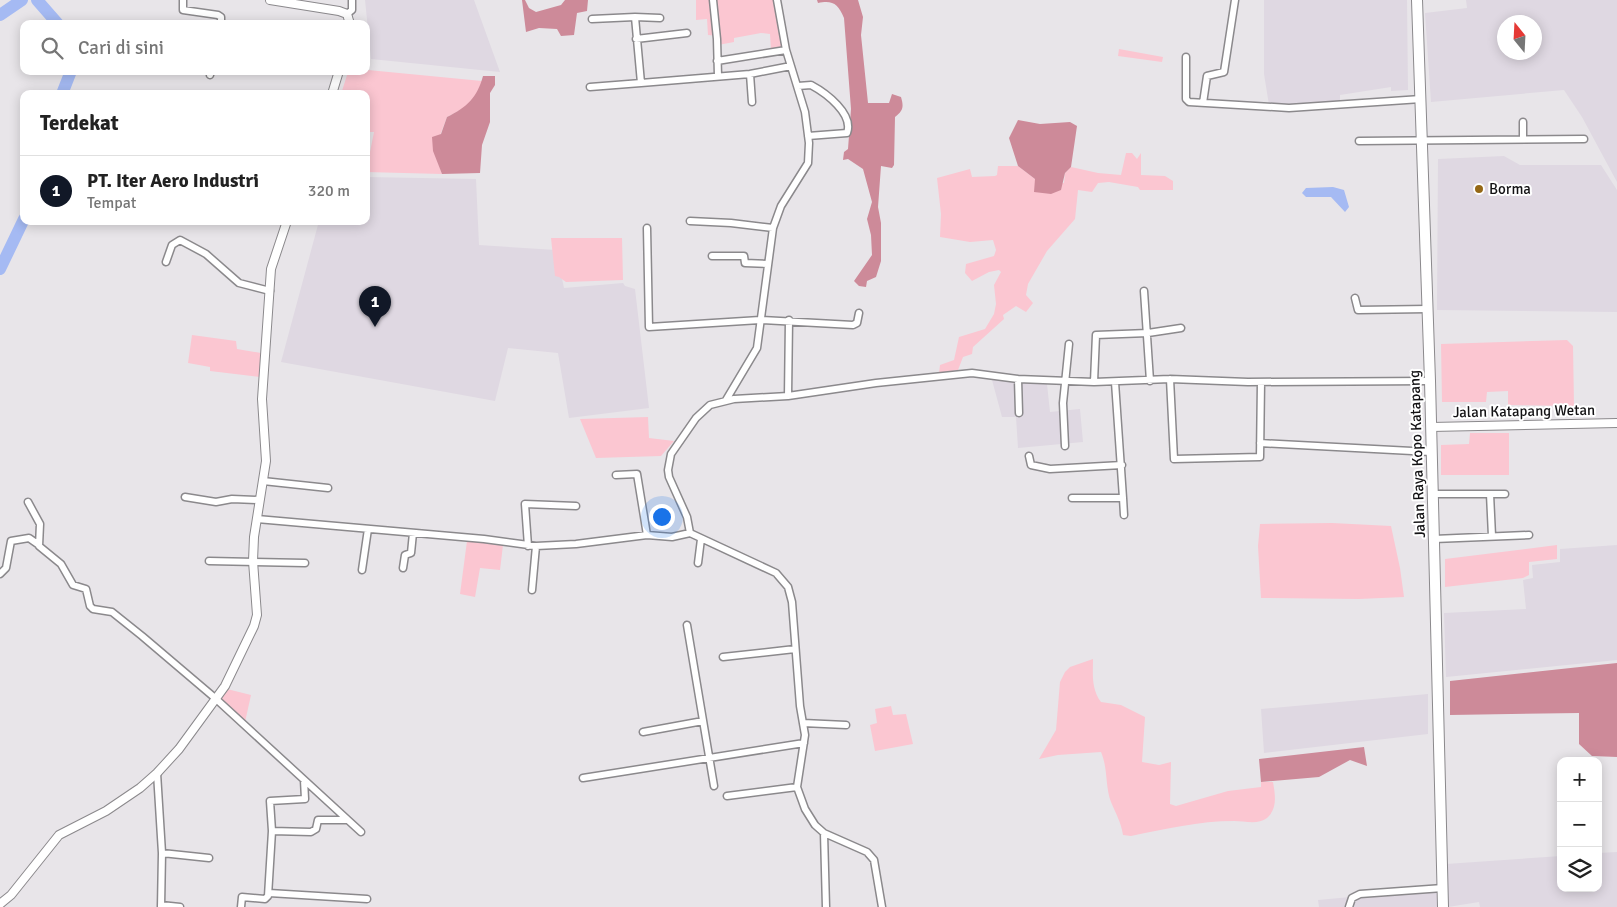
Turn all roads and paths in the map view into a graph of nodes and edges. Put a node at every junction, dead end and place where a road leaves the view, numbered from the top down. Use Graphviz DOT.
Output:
graph roads {
  1 [pos="184,0"];
  2 [pos="270,0"];
  3 [pos="352,0"];
  4 [pos="713,0"];
  5 [pos="777,0"];
  6 [pos="1235,0"];
  7 [pos="1417,0"];
  8 [pos="347,14"];
  9 [pos="635,17"];
  10 [pos="660,18"];
  11 [pos="592,19"];
  12 [pos="221,20"];
  13 [pos="349,20"];
  14 [pos="687,33"];
  15 [pos="636,39"];
  16 [pos="786,50"];
  17 [pos="1186,57"];
  18 [pos="717,61"];
  19 [pos="791,66"];
  20 [pos="750,74"];
  21 [pos="338,75"];
  22 [pos="718,76"];
  23 [pos="641,83"];
  24 [pos="798,86"];
  25 [pos="590,87"];
  26 [pos="333,90"];
  27 [pos="1421,99"];
  28 [pos="752,102"];
  29 [pos="1203,103"];
  30 [pos="1523,122"];
  31 [pos="808,136"];
  32 [pos="1422,139"];
  33 [pos="1523,139"];
  34 [pos="1584,139"];
  35 [pos="1359,141"];
  36 [pos="690,221"];
  37 [pos="286,225"];
  38 [pos="647,228"];
  39 [pos="773,228"];
  40 [pos="712,256"];
  41 [pos="166,262"];
  42 [pos="767,264"];
  43 [pos="270,291"];
  44 [pos="1144,291"];
  45 [pos="1355,298"];
  46 [pos="1428,309"];
  47 [pos="859,313"];
  48 [pos="760,320"];
  49 [pos="789,320"];
  50 [pos="1181,328"];
  51 [pos="1148,333"];
  52 [pos="1069,344"];
  53 [pos="1018,379"];
  54 [pos="1170,379"];
  55 [pos="1065,381"];
  56 [pos="1150,381"];
  57 [pos="1430,381"];
  58 [pos="1094,382"];
  59 [pos="1115,382"];
  60 [pos="1261,382"];
  61 [pos="788,396"];
  62 [pos="726,400"];
  63 [pos="1019,413"];
  64 [pos="1617,422"];
  65 [pos="1431,427"];
  66 [pos="1260,443"];
  67 [pos="1065,446"];
  68 [pos="1431,452"];
  69 [pos="1030,456"];
  70 [pos="1122,465"];
  71 [pos="616,475"];
  72 [pos="263,481"];
  73 [pos="328,488"];
  74 [pos="1432,494"];
  75 [pos="1490,494"];
  76 [pos="1505,494"];
  77 [pos="185,497"];
  78 [pos="1072,498"];
  79 [pos="1123,498"];
  80 [pos="259,500"];
  81 [pos="28,502"];
  82 [pos="576,506"];
  83 [pos="1124,515"];
  84 [pos="257,519"];
  85 [pos="368,529"];
  86 [pos="413,533"];
  87 [pos="690,533"];
  88 [pos="647,535"];
  89 [pos="1529,535"];
  90 [pos="1492,536"];
  91 [pos="1434,538"];
  92 [pos="701,539"];
  93 [pos="39,544"];
  94 [pos="528,546"];
  95 [pos="536,546"];
  96 [pos="209,561"];
  97 [pos="253,561"];
  98 [pos="305,563"];
  99 [pos="698,564"];
  100 [pos="403,568"];
  101 [pos="362,570"];
  102 [pos="0,574"];
  103 [pos="532,590"];
  104 [pos="687,625"];
  105 [pos="795,649"];
  106 [pos="723,657"];
  107 [pos="215,698"];
  108 [pos="703,720"];
  109 [pos="803,723"];
  110 [pos="846,725"];
  111 [pos="643,732"];
  112 [pos="804,743"];
  113 [pos="709,758"];
  114 [pos="157,773"];
  115 [pos="583,778"];
  116 [pos="304,780"];
  117 [pos="714,786"];
  118 [pos="797,787"];
  119 [pos="727,796"];
  120 [pos="347,820"];
  121 [pos="272,831"];
  122 [pos="361,832"];
  123 [pos="824,833"];
  124 [pos="162,853"];
  125 [pos="209,858"];
  126 [pos="1443,888"];
  127 [pos="269,892"];
  128 [pos="367,899"];
  129 [pos="3,905"];
  130 [pos="161,906"];
  131 [pos="180,907"];
  132 [pos="241,907"];
  133 [pos="826,907"];
  134 [pos="882,907"];
  135 [pos="1349,907"];
  136 [pos="1443,907"];
  1 -- 12 [label="street"];
  2 -- 8 [label="street"];
  3 -- 8 [label="street"];
  4 -- 18 [label="street"];
  5 -- 16 [label="street"];
  6 -- 29 [label="street"];
  7 -- 27 [label="main road, Jalan Raya Kopo Katapang"];
  8 -- 13 [label="street"];
  9 -- 10 [label="street"];
  9 -- 11 [label="street"];
  9 -- 15 [label="street"];
  14 -- 15 [label="street"];
  15 -- 23 [label="street"];
  16 -- 18 [label="street"];
  16 -- 19 [label="street"];
  17 -- 29 [label="street"];
  18 -- 22 [label="street"];
  19 -- 20 [label="street"];
  19 -- 24 [label="street"];
  20 -- 22 [label="street"];
  20 -- 28 [label="street"];
  21 -- 26 [label="street"];
  22 -- 23 [label="street"];
  23 -- 25 [label="street"];
  24 -- 31 [label="street"];
  24 -- 31 [label="street"];
  27 -- 29 [label="street"];
  27 -- 32 [label="main road, Jalan Raya Kopo Katapang"];
  30 -- 33 [label="street"];
  31 -- 39 [label="street"];
  32 -- 33 [label="street"];
  32 -- 35 [label="street"];
  32 -- 46 [label="main road, Jalan Raya Kopo Katapang"];
  33 -- 34 [label="street"];
  36 -- 39 [label="street"];
  37 -- 43 [label="street"];
  38 -- 48 [label="street"];
  39 -- 42 [label="street"];
  40 -- 42 [label="street"];
  41 -- 43 [label="street"];
  42 -- 48 [label="street"];
  43 -- 72 [label="street"];
  44 -- 51 [label="street"];
  45 -- 46 [label="street"];
  46 -- 57 [label="main road, Jalan Raya Kopo Katapang"];
  47 -- 49 [label="street"];
  48 -- 49 [label="street"];
  48 -- 62 [label="street"];
  49 -- 61 [label="street"];
  50 -- 51 [label="street"];
  51 -- 56 [label="street"];
  51 -- 58 [label="street"];
  52 -- 55 [label="street"];
  53 -- 55 [label="street"];
  53 -- 61 [label="street"];
  53 -- 63 [label="street"];
  54 -- 56 [label="street"];
  54 -- 60 [label="street"];
  54 -- 66 [label="street"];
  55 -- 58 [label="street"];
  55 -- 67 [label="street"];
  56 -- 59 [label="street"];
  57 -- 60 [label="street"];
  57 -- 65 [label="main road, Jalan Raya Kopo Katapang"];
  58 -- 59 [label="street"];
  59 -- 70 [label="street"];
  60 -- 66 [label="street"];
  61 -- 62 [label="street"];
  62 -- 87 [label="street"];
  64 -- 65 [label="street, Jalan Katapang Wetan"];
  65 -- 68 [label="main road, Jalan Raya Kopo Katapang"];
  66 -- 68 [label="street"];
  68 -- 74 [label="main road, Jalan Raya Kopo Katapang"];
  69 -- 70 [label="street"];
  70 -- 79 [label="street"];
  71 -- 88 [label="street"];
  72 -- 73 [label="street"];
  72 -- 80 [label="street"];
  74 -- 75 [label="street"];
  74 -- 91 [label="main road, Jalan Raya Kopo Katapang"];
  75 -- 76 [label="street"];
  75 -- 90 [label="street"];
  77 -- 80 [label="street"];
  78 -- 79 [label="street"];
  79 -- 83 [label="street"];
  80 -- 84 [label="street"];
  81 -- 93 [label="street"];
  82 -- 94 [label="street"];
  84 -- 85 [label="street"];
  84 -- 97 [label="street"];
  85 -- 86 [label="street"];
  85 -- 101 [label="street"];
  86 -- 94 [label="street"];
  86 -- 100 [label="street"];
  87 -- 88 [label="street"];
  87 -- 92 [label="street"];
  88 -- 95 [label="street"];
  89 -- 90 [label="street"];
  90 -- 91 [label="street"];
  91 -- 126 [label="main road, Jalan Raya Kopo Katapang"];
  92 -- 99 [label="street"];
  92 -- 105 [label="street"];
  93 -- 102 [label="street"];
  93 -- 107 [label="street"];
  94 -- 95 [label="street"];
  95 -- 103 [label="street"];
  96 -- 97 [label="street"];
  97 -- 98 [label="street"];
  97 -- 107 [label="street"];
  104 -- 108 [label="street"];
  105 -- 106 [label="street"];
  105 -- 109 [label="street"];
  107 -- 114 [label="street"];
  107 -- 116 [label="street"];
  108 -- 111 [label="street"];
  108 -- 113 [label="street"];
  109 -- 110 [label="street"];
  109 -- 112 [label="street"];
  112 -- 113 [label="street"];
  112 -- 118 [label="street"];
  113 -- 115 [label="street"];
  113 -- 117 [label="street"];
  114 -- 124 [label="street"];
  114 -- 129 [label="street"];
  116 -- 120 [label="street"];
  116 -- 121 [label="street"];
  118 -- 119 [label="street"];
  118 -- 123 [label="street"];
  120 -- 121 [label="street"];
  120 -- 122 [label="street"];
  121 -- 127 [label="street"];
  123 -- 133 [label="street"];
  123 -- 134 [label="street"];
  124 -- 125 [label="street"];
  124 -- 130 [label="street"];
  126 -- 135 [label="street"];
  126 -- 136 [label="main road, Jalan Raya Kopo Katapang"];
  127 -- 128 [label="street"];
  127 -- 132 [label="street"];
  130 -- 131 [label="street"];
}
